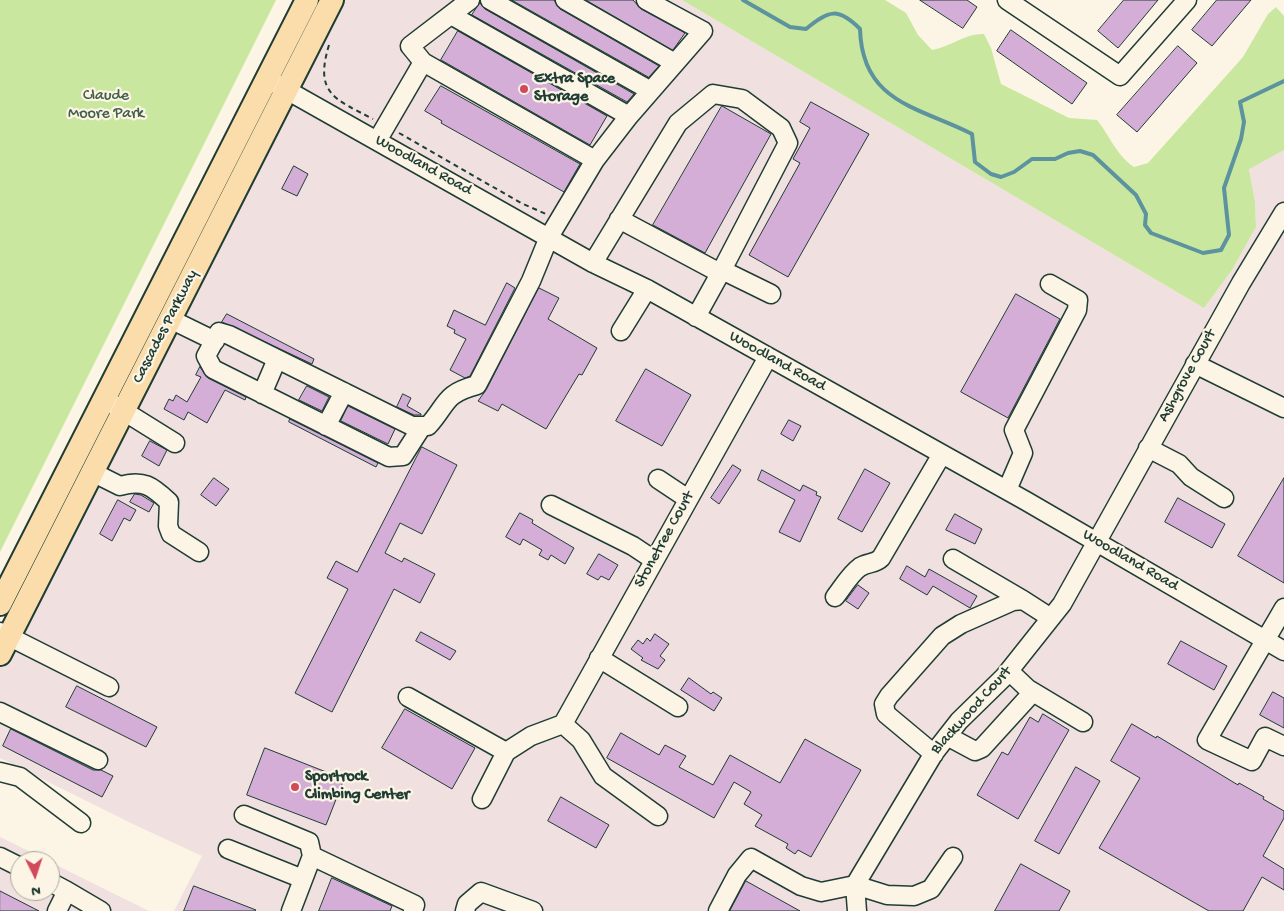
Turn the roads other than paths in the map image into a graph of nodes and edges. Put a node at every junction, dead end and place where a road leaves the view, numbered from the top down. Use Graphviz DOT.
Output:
graph roads {
  1 [pos="307,0"];
  2 [pos="332,0"];
  3 [pos="470,0"];
  4 [pos="490,0"];
  5 [pos="565,0"];
  6 [pos="646,0"];
  7 [pos="1007,0"];
  8 [pos="1187,0"];
  9 [pos="451,14"];
  10 [pos="423,62"];
  11 [pos="675,63"];
  12 [pos="277,85"];
  13 [pos="651,91"];
  14 [pos="629,116"];
  15 [pos="377,141"];
  16 [pos="595,160"];
  17 [pos="1284,212"];
  18 [pos="619,219"];
  19 [pos="549,237"];
  20 [pos="593,263"];
  21 [pos="721,271"];
  22 [pos="1050,284"];
  23 [pos="647,289"];
  24 [pos="771,294"];
  25 [pos="696,317"];
  26 [pos="170,319"];
  27 [pos="622,331"];
  28 [pos="215,341"];
  29 [pos="768,357"];
  30 [pos="278,359"];
  31 [pos="1195,364"];
  32 [pos="344,392"];
  33 [pos="262,394"];
  34 [pos="114,406"];
  35 [pos="1284,408"];
  36 [pos="326,426"];
  37 [pos="421,428"];
  38 [pos="175,444"];
  39 [pos="1148,448"];
  40 [pos="942,454"];
  41 [pos="92,472"];
  42 [pos="658,479"];
  43 [pos="1007,490"];
  44 [pos="1224,498"];
  45 [pos="688,500"];
  46 [pos="551,505"];
  47 [pos="1095,542"];
  48 [pos="199,552"];
  49 [pos="953,559"];
  50 [pos="654,560"];
  51 [pos="835,597"];
  52 [pos="1023,600"];
  53 [pos="0,604"];
  54 [pos="1284,608"];
  55 [pos="1051,618"];
  56 [pos="1266,640"];
  57 [pos="3,641"];
  58 [pos="1284,651"];
  59 [pos="599,658"];
  60 [pos="1009,671"];
  61 [pos="109,687"];
  62 [pos="1033,692"];
  63 [pos="408,697"];
  64 [pos="678,707"];
  65 [pos="0,712"];
  66 [pos="1082,722"];
  67 [pos="563,724"];
  68 [pos="947,736"];
  69 [pos="1284,746"];
  70 [pos="506,752"];
  71 [pos="934,754"];
  72 [pos="98,760"];
  73 [pos="0,772"];
  74 [pos="482,798"];
  75 [pos="244,815"];
  76 [pos="658,816"];
  77 [pos="82,823"];
  78 [pos="228,848"];
  79 [pos="312,856"];
  80 [pos="953,857"];
  81 [pos="303,879"];
  82 [pos="855,885"];
  83 [pos="60,887"];
  84 [pos="67,891"];
  85 [pos="57,911"];
  86 [pos="101,911"];
  87 [pos="291,911"];
  88 [pos="413,911"];
  89 [pos="465,911"];
  90 [pos="533,911"];
  91 [pos="718,911"];
  92 [pos="857,911"];
  1 -- 12 [label="main road, Cascades Parkway"];
  2 -- 12 [label="main road, Cascades Parkway"];
  3 -- 9 [label="street"];
  4 -- 13 [label="street"];
  5 -- 11 [label="street"];
  6 -- 11 [label="street"];
  7 -- 8 [label="street"];
  9 -- 10 [label="street"];
  9 -- 14 [label="street"];
  10 -- 15 [label="street"];
  10 -- 16 [label="street"];
  11 -- 13 [label="street"];
  12 -- 15 [label="street, Woodland Road"];
  12 -- 26 [label="main road, Cascades Parkway"];
  12 -- 34 [label="main road, Cascades Parkway"];
  13 -- 14 [label="street"];
  14 -- 16 [label="street"];
  15 -- 19 [label="street, Woodland Road"];
  16 -- 19 [label="street"];
  17 -- 31 [label="street, Ashgrove Court"];
  18 -- 20 [label="street"];
  18 -- 21 [label="street"];
  18 -- 21 [label="street"];
  19 -- 20 [label="street, Woodland Road"];
  19 -- 37 [label="street"];
  20 -- 23 [label="street, Woodland Road"];
  21 -- 24 [label="street"];
  21 -- 25 [label="street"];
  22 -- 43 [label="street"];
  23 -- 25 [label="street, Woodland Road"];
  23 -- 27 [label="street"];
  25 -- 29 [label="street, Woodland Road"];
  26 -- 28 [label="street"];
  26 -- 34 [label="main road, Cascades Parkway"];
  28 -- 30 [label="street"];
  28 -- 33 [label="street"];
  29 -- 40 [label="street, Woodland Road"];
  29 -- 45 [label="street, Stonetree Court"];
  30 -- 32 [label="street"];
  30 -- 33 [label="street"];
  31 -- 35 [label="street"];
  31 -- 39 [label="street, Ashgrove Court"];
  32 -- 36 [label="street"];
  32 -- 37 [label="street"];
  33 -- 36 [label="street"];
  34 -- 38 [label="street"];
  34 -- 41 [label="main road, Cascades Parkway"];
  34 -- 53 [label="main road, Cascades Parkway"];
  36 -- 37 [label="street"];
  39 -- 44 [label="street"];
  39 -- 47 [label="street, Ashgrove Court"];
  40 -- 43 [label="street, Woodland Road"];
  40 -- 51 [label="street"];
  41 -- 48 [label="street"];
  41 -- 57 [label="main road, Cascades Parkway"];
  42 -- 45 [label="street"];
  43 -- 47 [label="street, Woodland Road"];
  45 -- 50 [label="street, Stonetree Court"];
  46 -- 50 [label="street"];
  47 -- 55 [label="street, Blackwood Court"];
  47 -- 56 [label="street, Woodland Road"];
  49 -- 52 [label="street"];
  50 -- 59 [label="street, Stonetree Court"];
  52 -- 55 [label="street"];
  52 -- 71 [label="street"];
  54 -- 56 [label="street"];
  55 -- 60 [label="street, Blackwood Court"];
  56 -- 58 [label="street, Woodland Road"];
  56 -- 69 [label="street"];
  57 -- 61 [label="street"];
  59 -- 64 [label="street"];
  59 -- 67 [label="street, Stonetree Court"];
  60 -- 62 [label="street"];
  60 -- 68 [label="street, Blackwood Court"];
  62 -- 66 [label="street"];
  62 -- 68 [label="street"];
  63 -- 70 [label="street"];
  65 -- 72 [label="street"];
  67 -- 70 [label="street"];
  67 -- 76 [label="street"];
  68 -- 71 [label="street, Blackwood Court"];
  70 -- 74 [label="street"];
  71 -- 82 [label="street, Blackwood Court"];
  73 -- 77 [label="street"];
  75 -- 79 [label="street"];
  78 -- 81 [label="street"];
  79 -- 81 [label="street"];
  79 -- 88 [label="street"];
  80 -- 82 [label="street"];
  81 -- 87 [label="street"];
  82 -- 91 [label="street"];
  82 -- 92 [label="street"];
  83 -- 84 [label="street"];
  84 -- 85 [label="street"];
  84 -- 86 [label="street"];
  89 -- 90 [label="street"];
}
